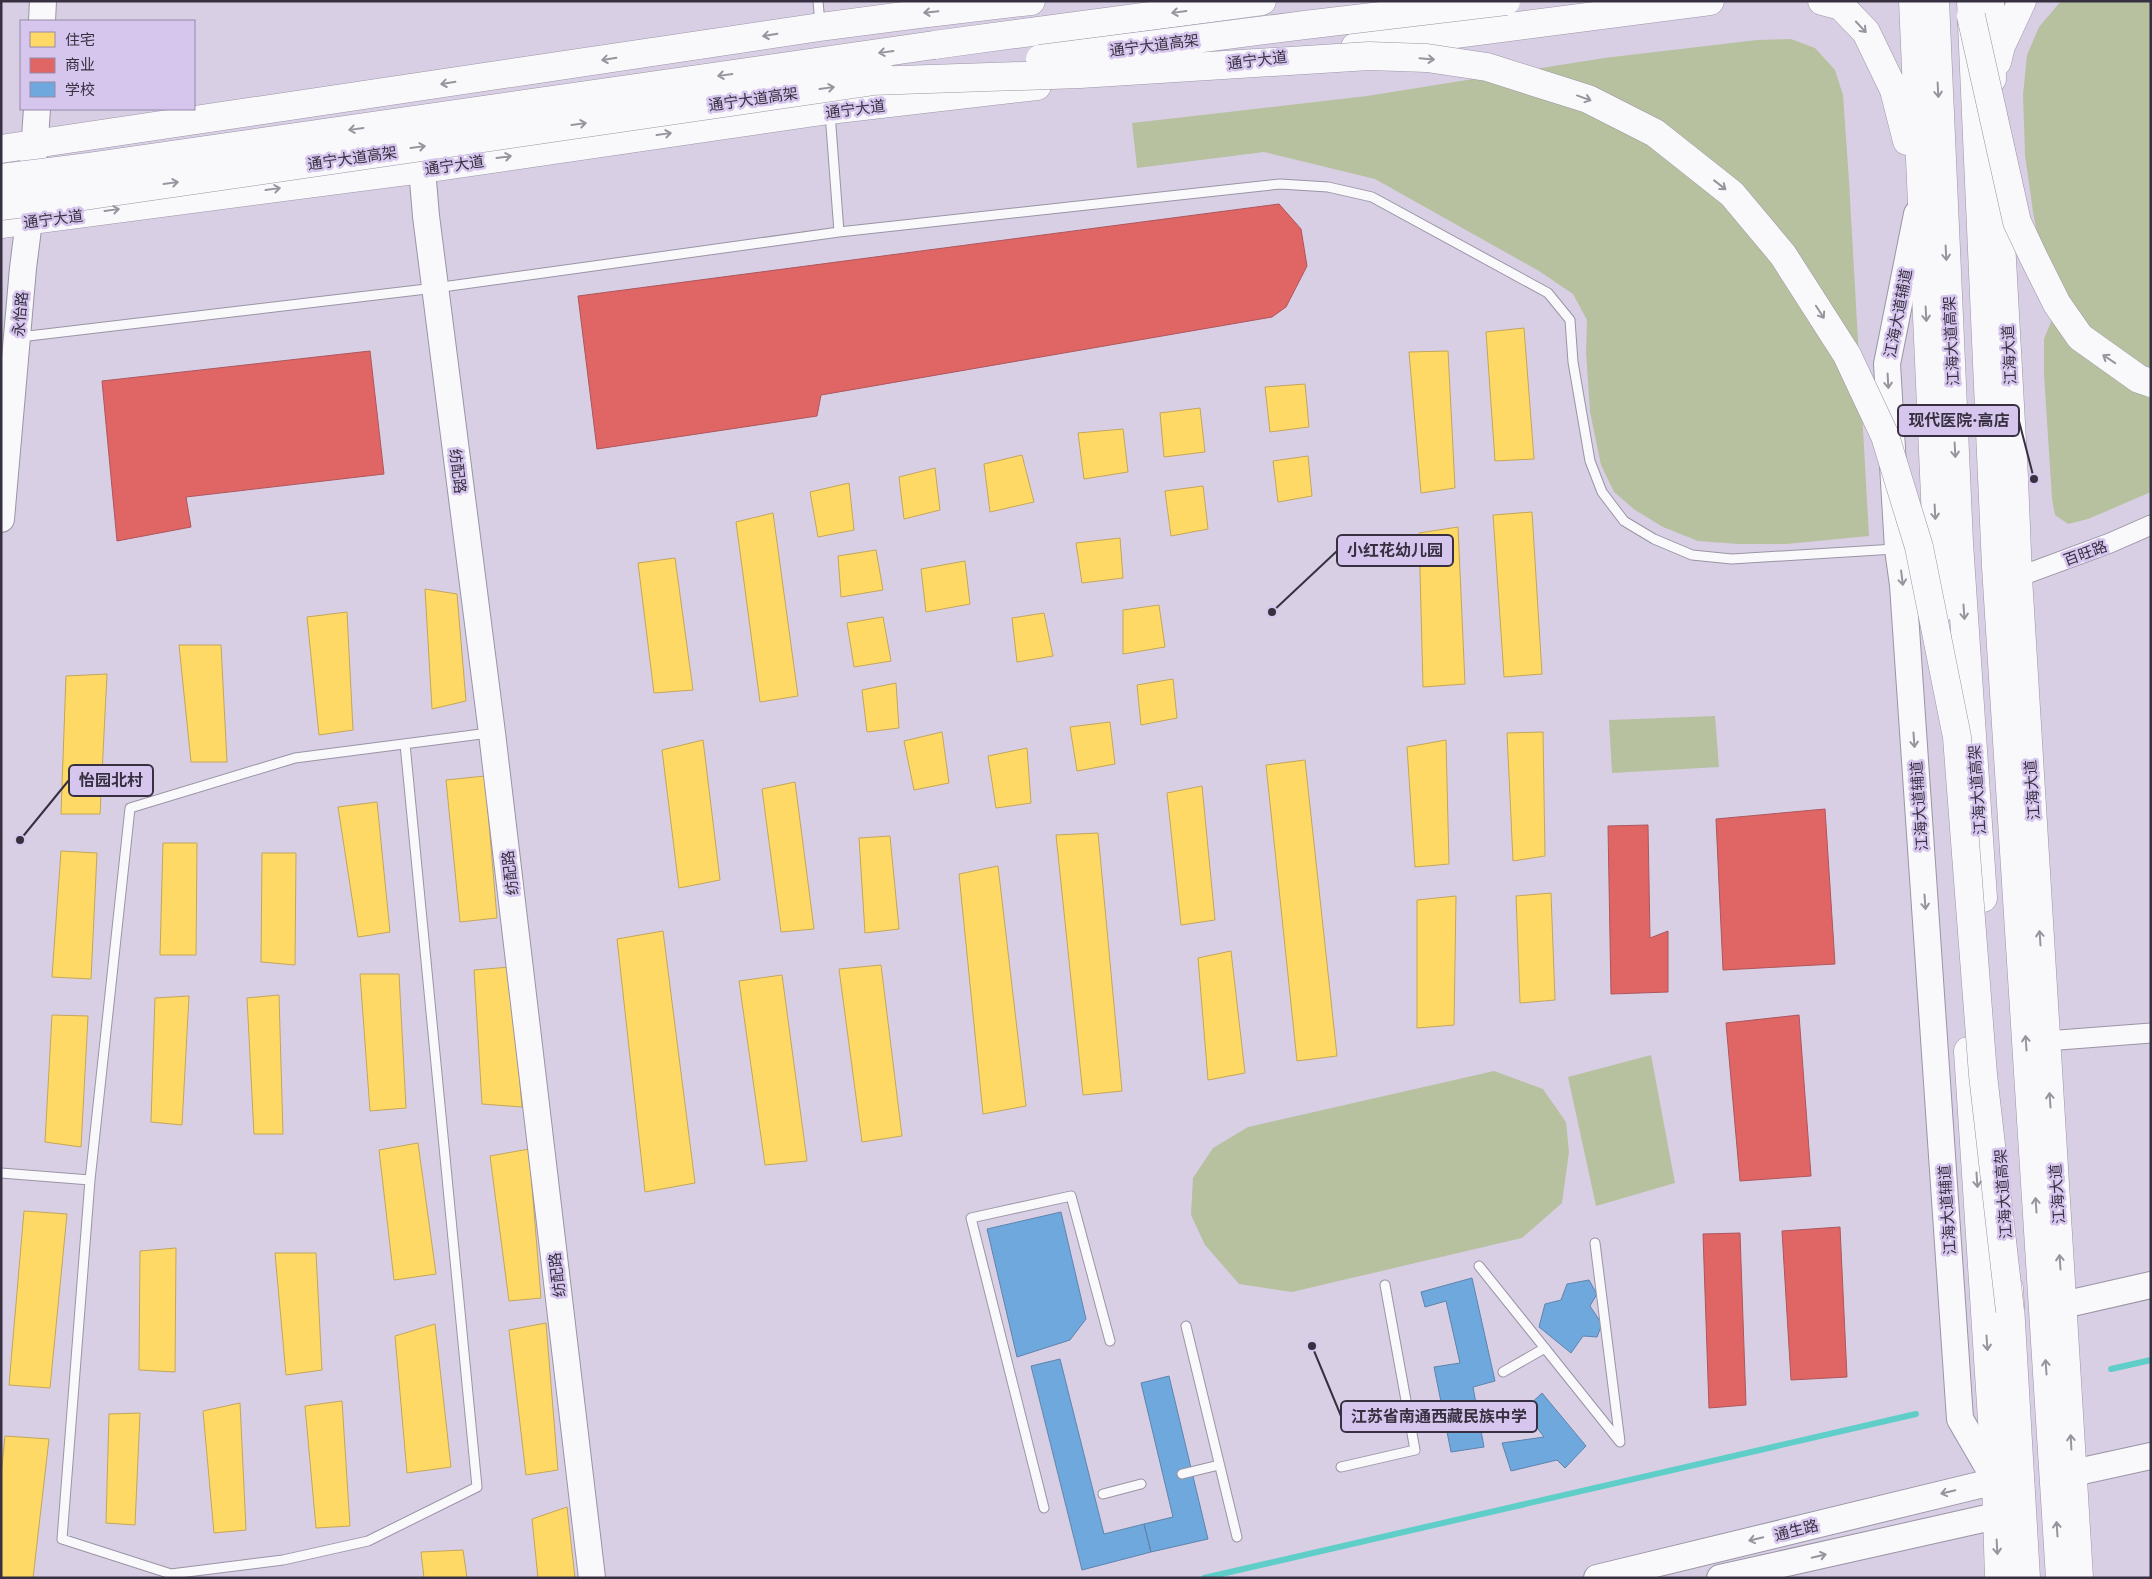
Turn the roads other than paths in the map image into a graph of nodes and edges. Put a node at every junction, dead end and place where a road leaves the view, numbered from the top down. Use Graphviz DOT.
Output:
graph roads {
  1 [pos="43,1"];
  2 [pos="1031,1"];
  3 [pos="1139,1"];
  4 [pos="1262,1"];
  5 [pos="1506,1"];
  6 [pos="1710,1"];
  7 [pos="1822,1"];
  8 [pos="1913,1"];
  9 [pos="1935,1"];
  10 [pos="2022,1"];
  11 [pos="1977,6"];
  12 [pos="819,14"];
  13 [pos="42,20"];
  14 [pos="934,45"];
  15 [pos="871,81"];
  16 [pos="1992,83"];
  17 [pos="37,110"];
  18 [pos="829,110"];
  19 [pos="35,145"];
  20 [pos="1,149"];
  21 [pos="422,169"];
  22 [pos="1,178"];
  23 [pos="1921,196"];
  24 [pos="1,206"];
  25 [pos="29,221"];
  26 [pos="1,224"];
  27 [pos="840,232"];
  28 [pos="435,288"];
  29 [pos="17,338"];
  30 [pos="2151,383"];
  31 [pos="1,519"];
  32 [pos="2151,525"];
  33 [pos="1898,549"];
  34 [pos="2018,577"];
  35 [pos="492,733"];
  36 [pos="405,744"];
  37 [pos="2151,1033"];
  38 [pos="2046,1040"];
  39 [pos="1,1173"];
  40 [pos="90,1180"];
  41 [pos="1595,1243"];
  42 [pos="1479,1266"];
  43 [pos="1385,1285"];
  44 [pos="2151,1285"];
  45 [pos="2063,1305"];
  46 [pos="2010,1311"];
  47 [pos="1186,1326"];
  48 [pos="1110,1342"];
  49 [pos="1545,1348"];
  50 [pos="1503,1372"];
  51 [pos="2151,1456"];
  52 [pos="1219,1465"];
  53 [pos="1341,1467"];
  54 [pos="2073,1473"];
  55 [pos="1182,1474"];
  56 [pos="1996,1481"];
  57 [pos="1141,1484"];
  58 [pos="1103,1494"];
  59 [pos="1044,1508"];
  60 [pos="1996,1516"];
  61 [pos="1237,1537"];
  62 [pos="592,1578"];
  63 [pos="1597,1578"];
  64 [pos="1720,1578"];
  65 [pos="1999,1578"];
  66 [pos="2026,1578"];
  67 [pos="2060,1578"];
  68 [pos="2079,1578"];
  1 -- 13 [label="street"];
  2 -- 12 [label="main road, one-way"];
  3 -- 14 [label="main road"];
  4 -- 14 [label="main road, 通宁大道高架, one-way"];
  5 -- 15 [label="main road, 通宁大道高架, bridge"];
  6 -- 18 [label="main road, 通宁大道"];
  7 -- 23 [label="main road, one-way"];
  8 -- 23 [label="main road"];
  9 -- 46 [label="main road, 江海大道高架, one-way, bridge"];
  10 -- 16 [label="main road"];
  11 -- 16 [label="main road, 江海大道"];
  30 -- 11 [label="main road, one-way, bridge"];
  67 -- 11 [label="main road, one-way, bridge"];
  12 -- 19 [label="main road, one-way"];
  14 -- 22 [label="main road, 通宁大道高架, one-way, bridge"];
  24 -- 15 [label="main road, 通宁大道高架, one-way, bridge"];
  15 -- 46 [label="main road, one-way, bridge"];
  16 -- 34 [label="main road, 江海大道"];
  17 -- 19 [label="street, 永怡路"];
  21 -- 18 [label="main road, 通宁大道, one-way"];
  18 -- 27 [label="lane"];
  19 -- 20 [label="main road"];
  19 -- 25 [label="street, 永怡路"];
  25 -- 21 [label="main road, 通宁大道, one-way"];
  21 -- 28 [label="street, 纺配路"];
  23 -- 33 [label="street, 江海大道辅道, one-way"];
  23 -- 56 [label="main road, one-way"];
  25 -- 26 [label="main road, 通宁大道"];
  25 -- 29 [label="street, 永怡路"];
  27 -- 28 [label="lane"];
  27 -- 33 [label="lane"];
  28 -- 29 [label="lane"];
  28 -- 35 [label="street, 纺配路"];
  29 -- 31 [label="street, 永怡路"];
  32 -- 34 [label="street, 百旺路"];
  33 -- 56 [label="street, 江海大道辅道, one-way"];
  38 -- 34 [label="main road, 江海大道, one-way"];
  35 -- 36 [label="lane"];
  35 -- 62 [label="street, 纺配路"];
  36 -- 40 [label="lane"];
  36 -- 40 [label="lane"];
  37 -- 38 [label="street"];
  45 -- 38 [label="main road, 江海大道, one-way"];
  39 -- 40 [label="lane"];
  41 -- 49 [label="lane"];
  42 -- 49 [label="lane"];
  43 -- 53 [label="lane"];
  44 -- 45 [label="street"];
  54 -- 45 [label="main road, 江海大道, one-way"];
  46 -- 66 [label="main road, 江海大道高架"];
  47 -- 52 [label="lane"];
  48 -- 59 [label="lane"];
  49 -- 50 [label="lane"];
  51 -- 54 [label="street"];
  52 -- 55 [label="lane"];
  52 -- 61 [label="lane"];
  54 -- 68 [label="main road, 江海大道"];
  56 -- 60 [label="main road"];
  56 -- 63 [label="street, 通生路, one-way"];
  57 -- 58 [label="lane"];
  64 -- 60 [label="street, 通生路, one-way"];
  60 -- 65 [label="main road, one-way"];
}
